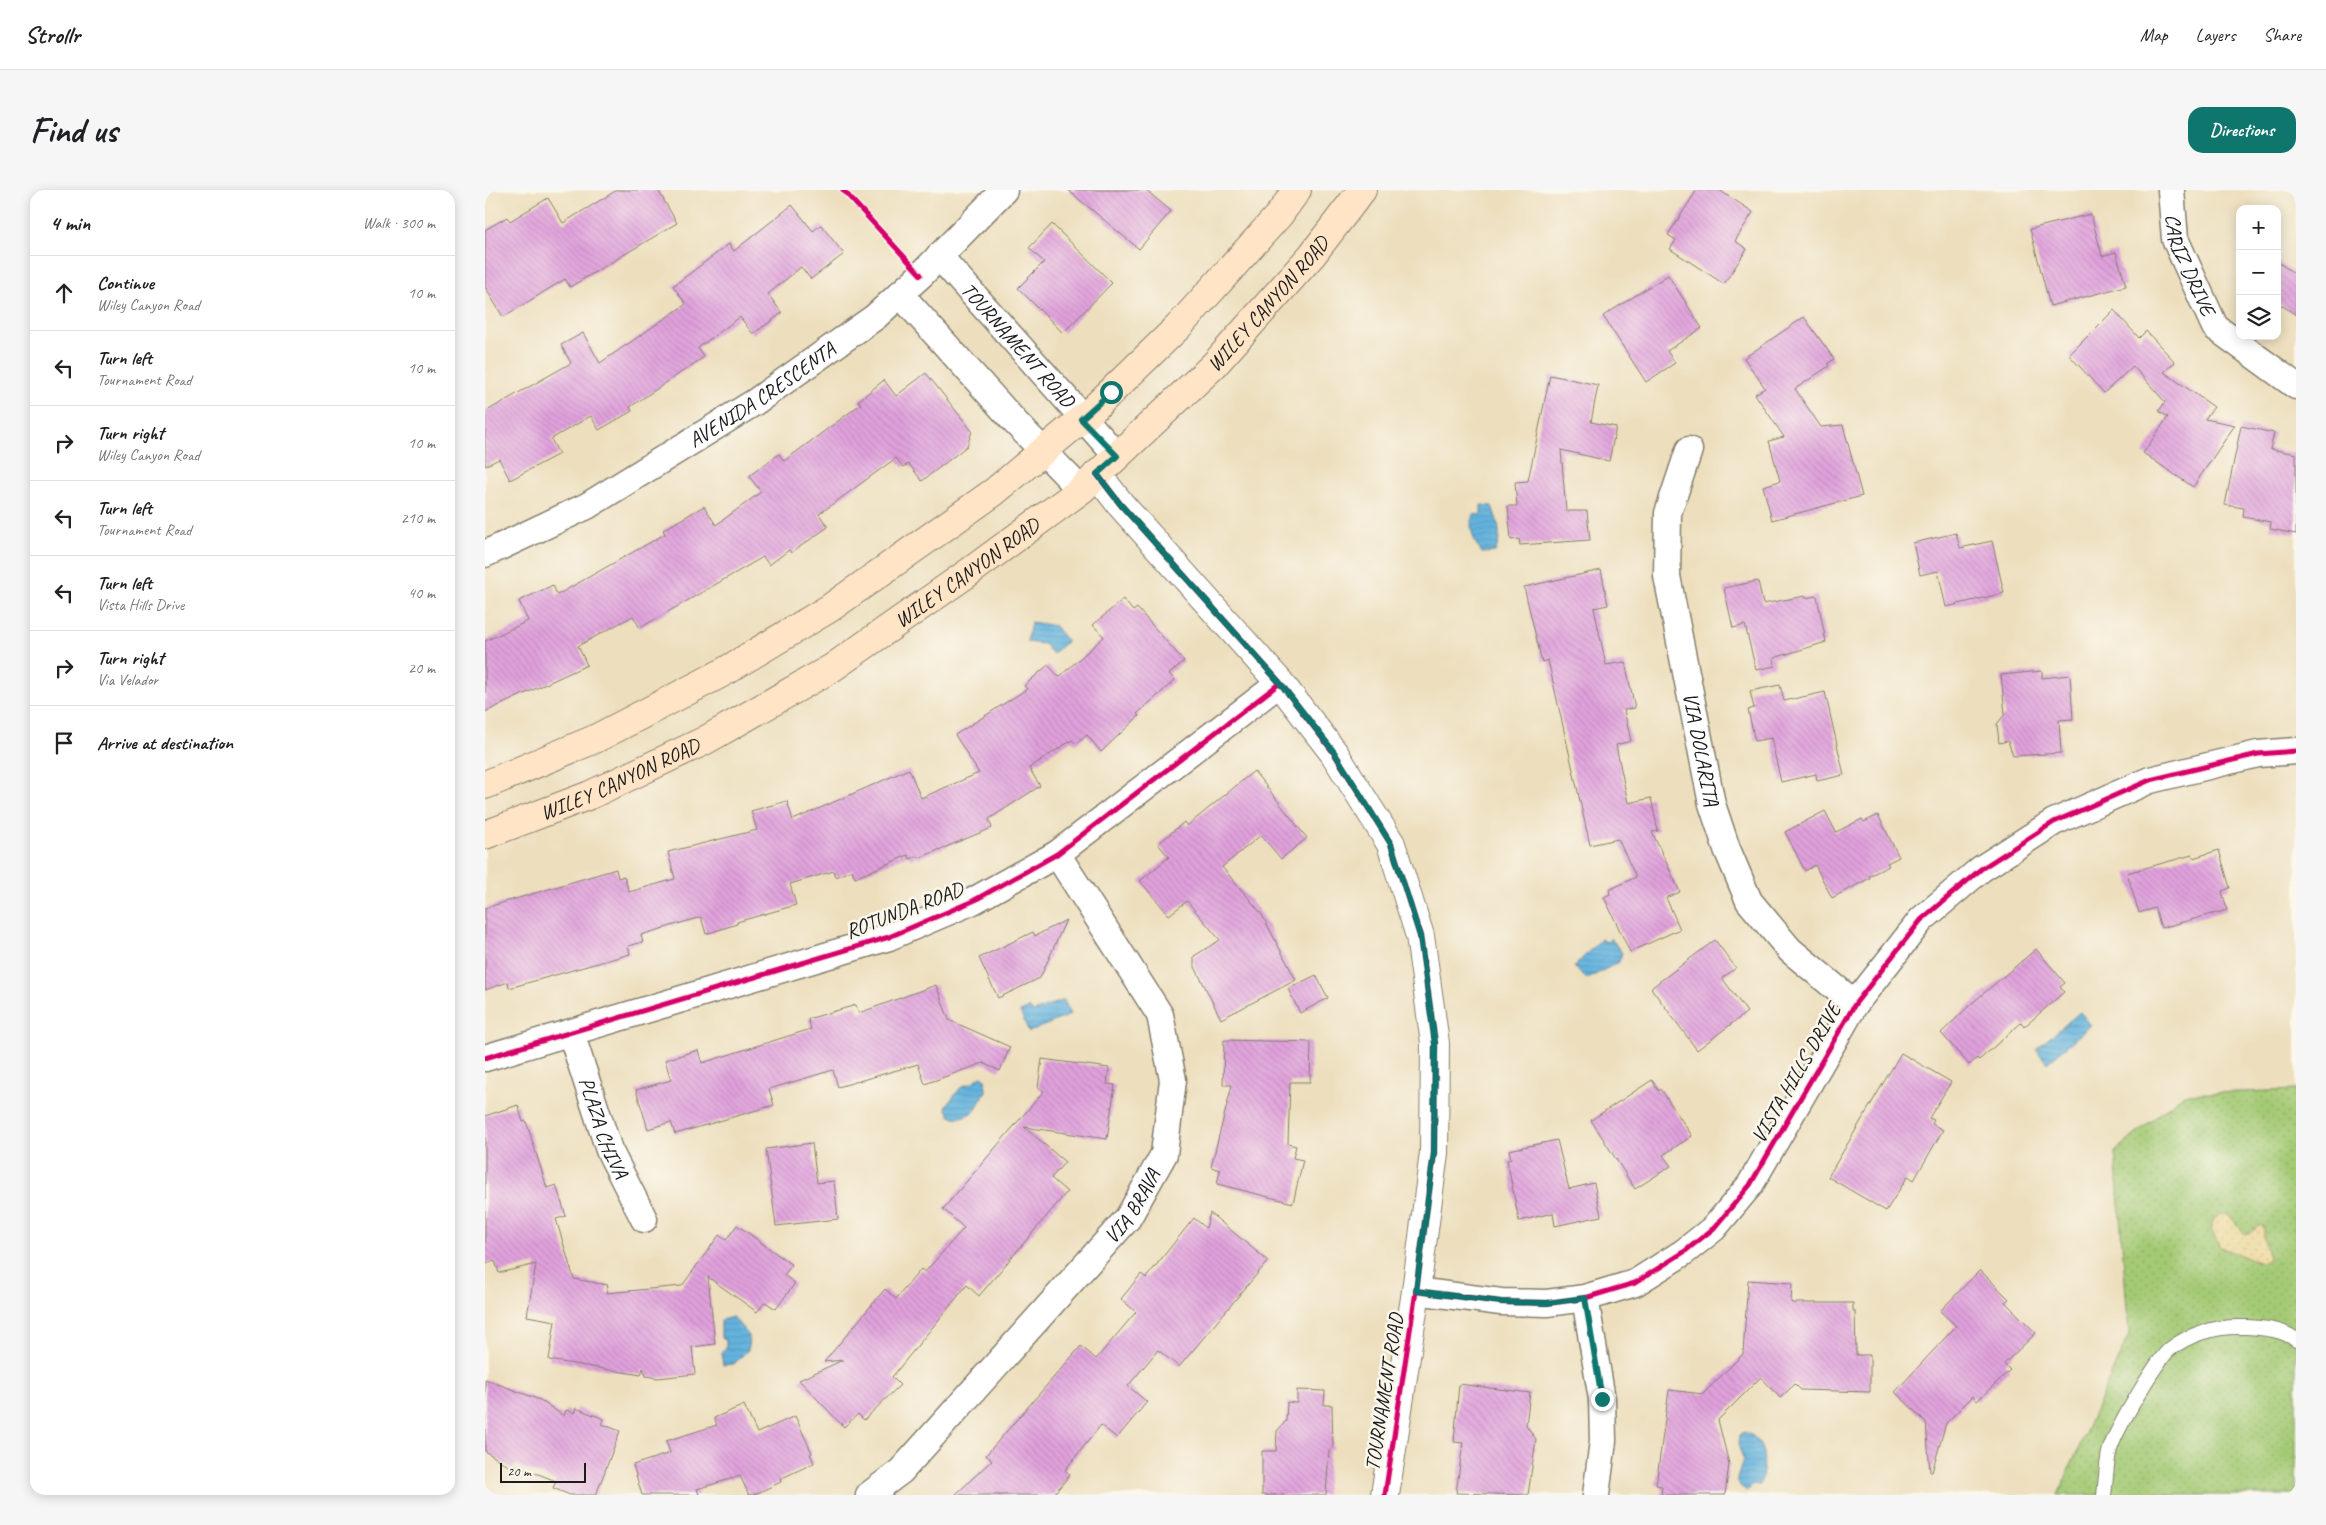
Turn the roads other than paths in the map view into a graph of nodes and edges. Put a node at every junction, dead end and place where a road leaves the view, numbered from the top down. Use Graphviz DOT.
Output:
graph roads {
  1 [pos="1004,190"];
  2 [pos="1297,190"];
  3 [pos="1362,190"];
  4 [pos="2171,190"];
  5 [pos="939,256"];
  6 [pos="900,294"];
  7 [pos="2296,386"];
  8 [pos="1081,419"];
  9 [pos="1689,450"];
  10 [pos="1044,451"];
  11 [pos="1098,473"];
  12 [pos="485,554"];
  13 [pos="1280,683"];
  14 [pos="2296,751"];
  15 [pos="485,784"];
  16 [pos="485,835"];
  17 [pos="1057,854"];
  18 [pos="1855,1004"];
  19 [pos="571,1033"];
  20 [pos="485,1058"];
  21 [pos="643,1219"];
  22 [pos="1416,1291"];
  23 [pos="1585,1298"];
  24 [pos="2296,1340"];
  25 [pos="869,1495"];
  26 [pos="1385,1495"];
  27 [pos="1596,1495"];
  28 [pos="2104,1495"];
  1 -- 5 [label="street, AVENIDA CRESCENTA"];
  2 -- 8 [label="main road"];
  3 -- 11 [label="main road, WILEY CANYON ROAD"];
  4 -- 7 [label="street, CARIZ DRIVE"];
  5 -- 6 [label="street, AVENIDA CRESCENTA"];
  5 -- 8 [label="street, TOURNAMENT ROAD"];
  6 -- 10 [label="street, TOURNAMENT ROAD"];
  6 -- 12 [label="street, AVENIDA CRESCENTA"];
  8 -- 10 [label="main road"];
  8 -- 11 [label="street, TOURNAMENT ROAD"];
  9 -- 18 [label="street, VIA DOLARITA"];
  10 -- 11 [label="street, TOURNAMENT ROAD"];
  10 -- 15 [label="main road"];
  11 -- 13 [label="street, TOURNAMENT ROAD"];
  11 -- 16 [label="main road, WILEY CANYON ROAD"];
  13 -- 17 [label="street, ROTUNDA ROAD"];
  13 -- 22 [label="street, TOURNAMENT ROAD"];
  14 -- 18 [label="street, VISTA HILLS DRIVE"];
  17 -- 19 [label="street, ROTUNDA ROAD"];
  17 -- 25 [label="street, VIA BRAVA"];
  18 -- 23 [label="street, VISTA HILLS DRIVE"];
  19 -- 20 [label="street, ROTUNDA ROAD"];
  19 -- 21 [label="street, PLAZA CHIVA"];
  22 -- 23 [label="street, VISTA HILLS DRIVE"];
  22 -- 26 [label="street, TOURNAMENT ROAD"];
  23 -- 27 [label="street"];
  24 -- 28 [label="lane"];
}
